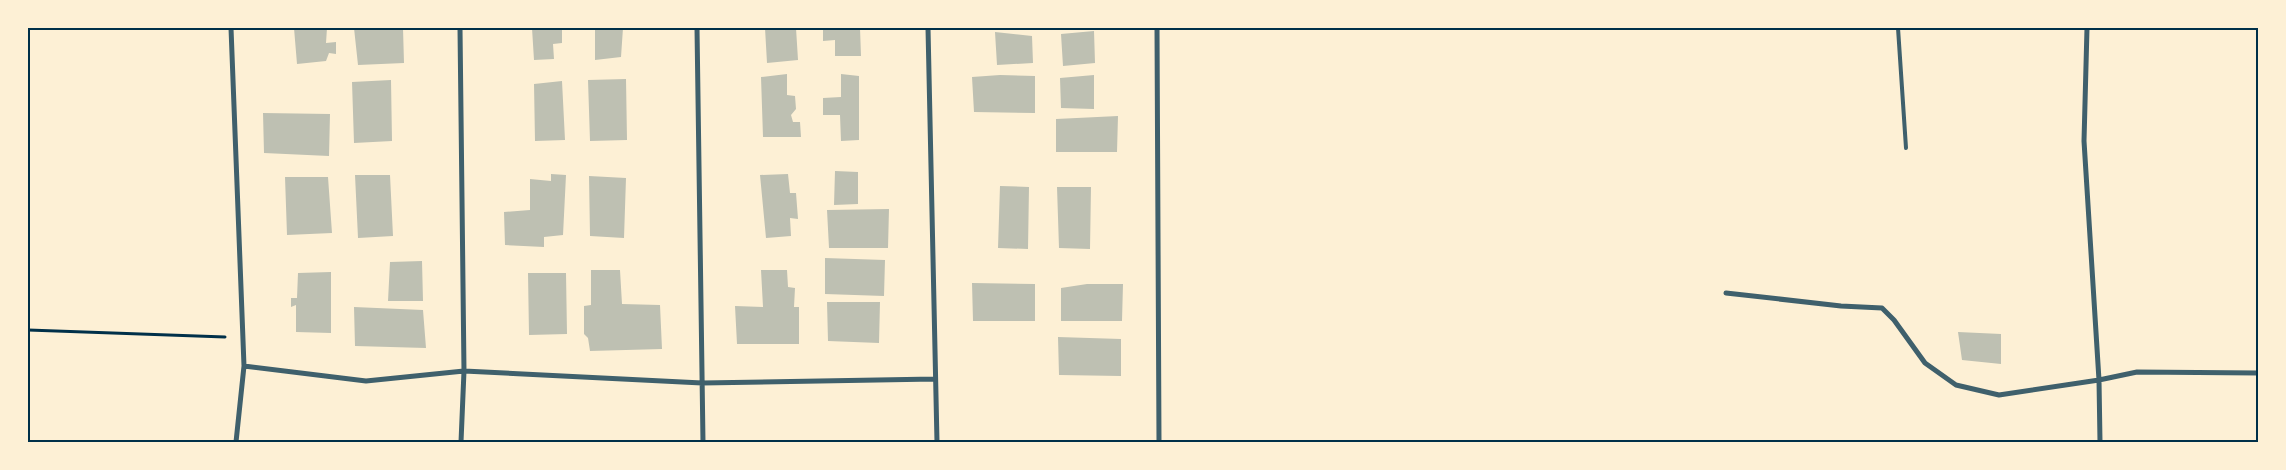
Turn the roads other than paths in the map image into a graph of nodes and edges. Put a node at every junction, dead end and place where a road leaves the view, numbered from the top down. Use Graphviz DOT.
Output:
graph roads {
  1 [pos="231,28"];
  2 [pos="460,28"];
  3 [pos="697,28"];
  4 [pos="928,28"];
  5 [pos="1157,28"];
  6 [pos="1898,28"];
  7 [pos="2086,28"];
  8 [pos="1906,148"];
  9 [pos="1726,293"];
  10 [pos="244,366"];
  11 [pos="464,370"];
  12 [pos="2258,373"];
  13 [pos="935,379"];
  14 [pos="2099,380"];
  15 [pos="702,383"];
  16 [pos="236,442"];
  17 [pos="461,442"];
  18 [pos="703,442"];
  19 [pos="937,442"];
  20 [pos="1159,442"];
  21 [pos="2100,442"];
  1 -- 10 [label="street"];
  2 -- 11 [label="street"];
  3 -- 15 [label="street"];
  4 -- 13 [label="street"];
  5 -- 20 [label="street"];
  6 -- 8 [label="lane"];
  7 -- 14 [label="street"];
  9 -- 14 [label="street"];
  10 -- 11 [label="street"];
  10 -- 16 [label="street"];
  11 -- 15 [label="street"];
  11 -- 17 [label="street"];
  12 -- 14 [label="street"];
  13 -- 15 [label="street"];
  13 -- 19 [label="street"];
  14 -- 21 [label="street"];
  15 -- 18 [label="street"];
}
